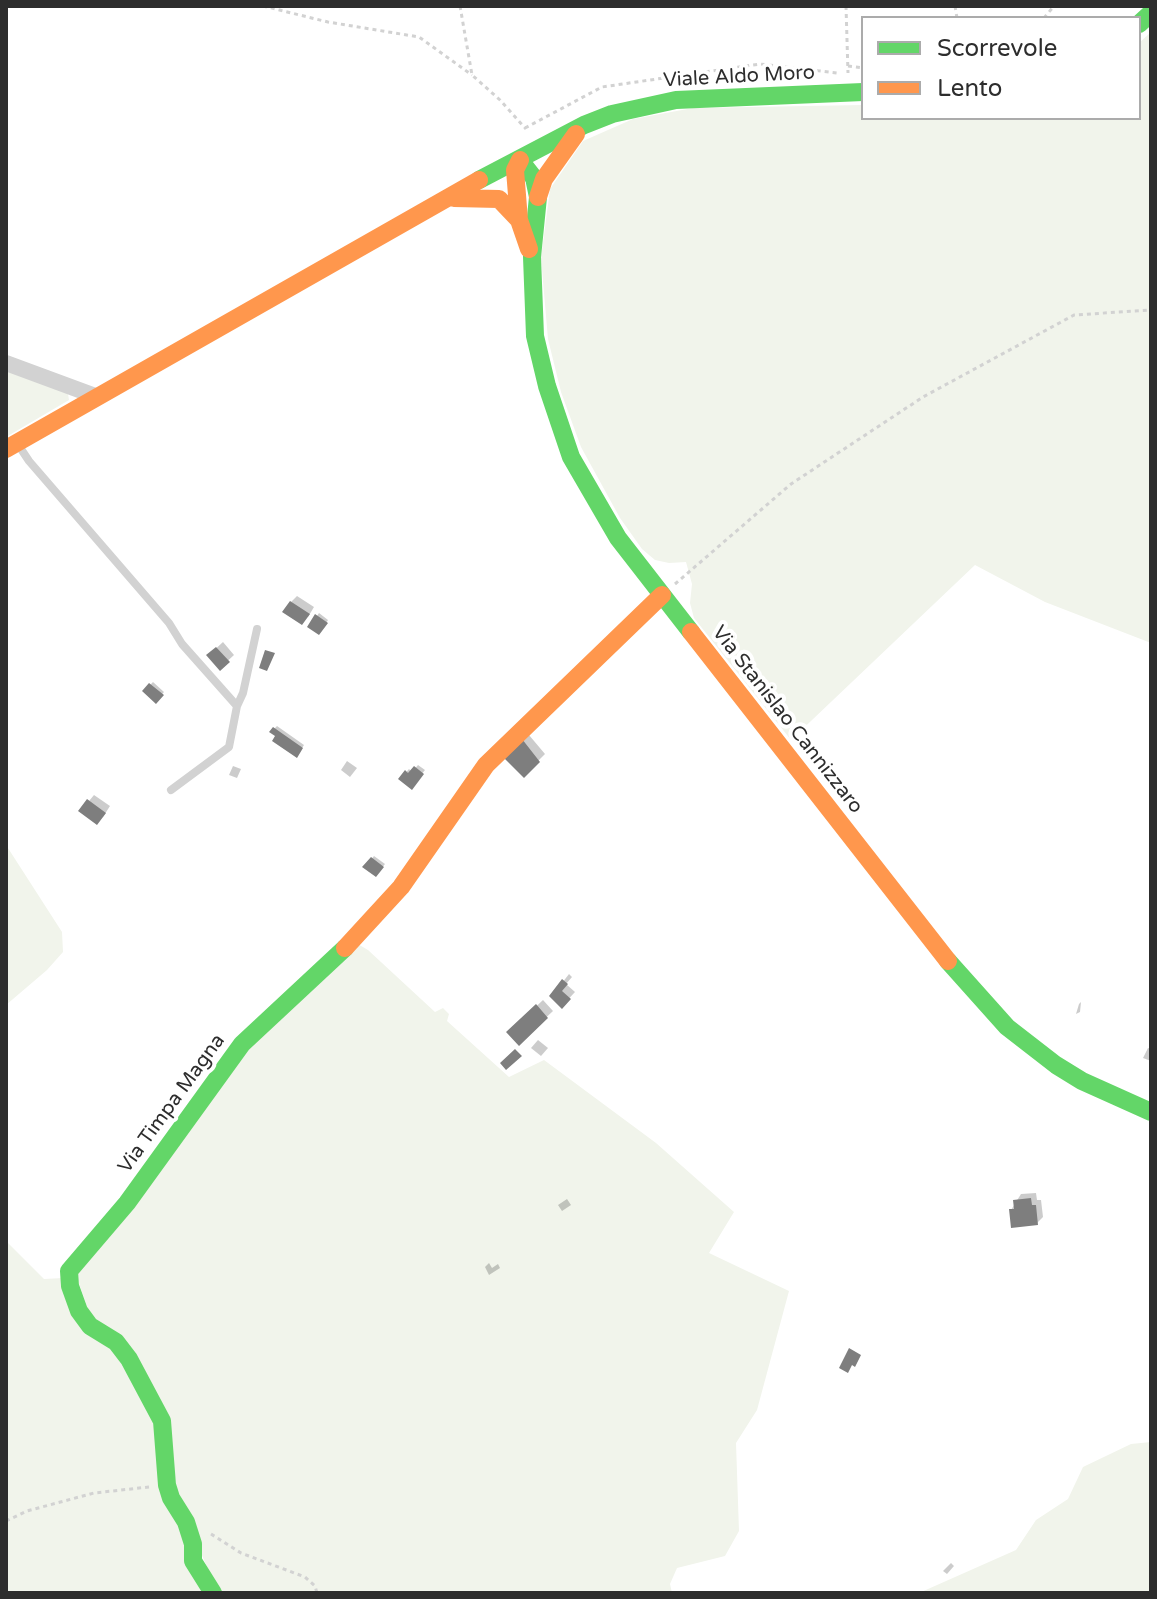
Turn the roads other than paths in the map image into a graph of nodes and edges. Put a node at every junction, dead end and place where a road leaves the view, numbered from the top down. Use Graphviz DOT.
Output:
graph roads {
  1 [pos="856,92"];
  2 [pos="584,125"];
  3 [pos="520,160"];
  4 [pos="538,197"];
  5 [pos="446,198"];
  6 [pos="519,220"];
  7 [pos="532,257"];
  8 [pos="6,363"];
  9 [pos="98,397"];
  10 [pos="11,446"];
  11 [pos="662,595"];
  12 [pos="257,629"];
  13 [pos="237,706"];
  14 [pos="171,790"];
  15 [pos="1151,1112"];
  16 [pos="213,1593"];
  1 -- 2 [label="street, Viale Aldo Moro"];
  2 -- 3 [label="street, Viale Aldo Moro"];
  2 -- 4 [label="street"];
  3 -- 4 [label="street"];
  3 -- 5 [label="street, Viale Aldo Moro"];
  3 -- 6 [label="street"];
  4 -- 7 [label="street"];
  5 -- 6 [label="street"];
  5 -- 9 [label="street, Viale Aldo Moro"];
  6 -- 7 [label="street"];
  7 -- 11 [label="street, Via Stanislao Cannizzaro"];
  8 -- 9 [label="street"];
  9 -- 10 [label="street, Viale Aldo Moro"];
  10 -- 13 [label="lane"];
  11 -- 15 [label="street, Via Stanislao Cannizzaro"];
  11 -- 16 [label="street, Via Timpa Magna"];
  12 -- 13 [label="lane"];
  13 -- 14 [label="lane"];
}
